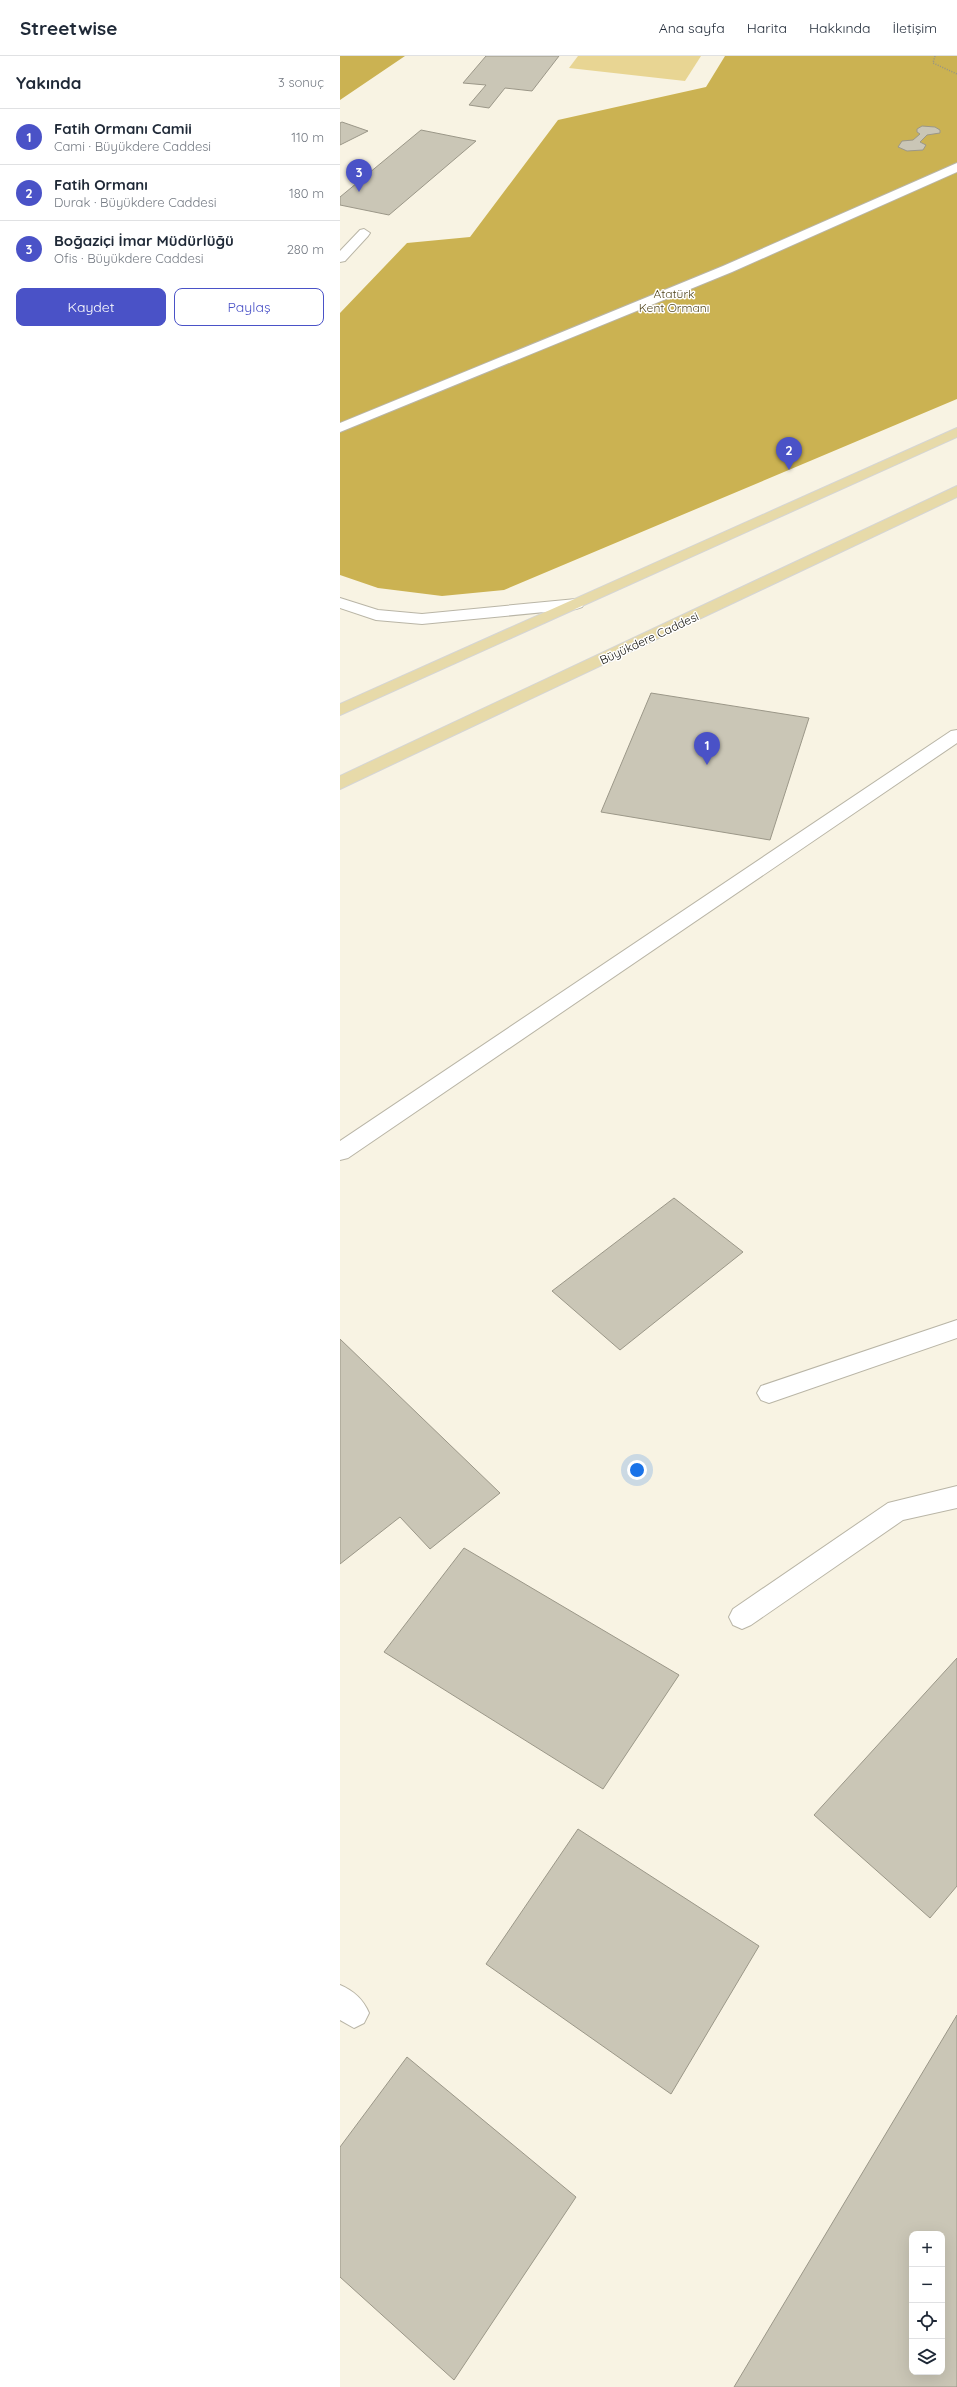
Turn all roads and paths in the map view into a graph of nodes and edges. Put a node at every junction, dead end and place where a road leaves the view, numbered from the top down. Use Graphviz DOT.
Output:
graph roads {
  1 [pos="935,56"];
  2 [pos="957,74"];
  3 [pos="957,167"];
  4 [pos="364,233"];
  5 [pos="340,258"];
  6 [pos="340,428"];
  7 [pos="957,432"];
  8 [pos="957,491"];
  9 [pos="340,603"];
  10 [pos="576,604"];
  11 [pos="340,710"];
  12 [pos="957,735"];
  13 [pos="340,783"];
  14 [pos="340,1152"];
  15 [pos="957,1329"];
  16 [pos="769,1393"];
  17 [pos="957,1497"];
  18 [pos="742,1617"];
  1 -- 2 [label="path"];
  3 -- 6 [label="street"];
  4 -- 5 [label="street"];
  7 -- 10 [label="main road"];
  8 -- 13 [label="main road, Büyükdere Caddesi"];
  9 -- 10 [label="street"];
  10 -- 11 [label="main road"];
  12 -- 14 [label="street"];
  15 -- 16 [label="street"];
  17 -- 18 [label="street"];
}
